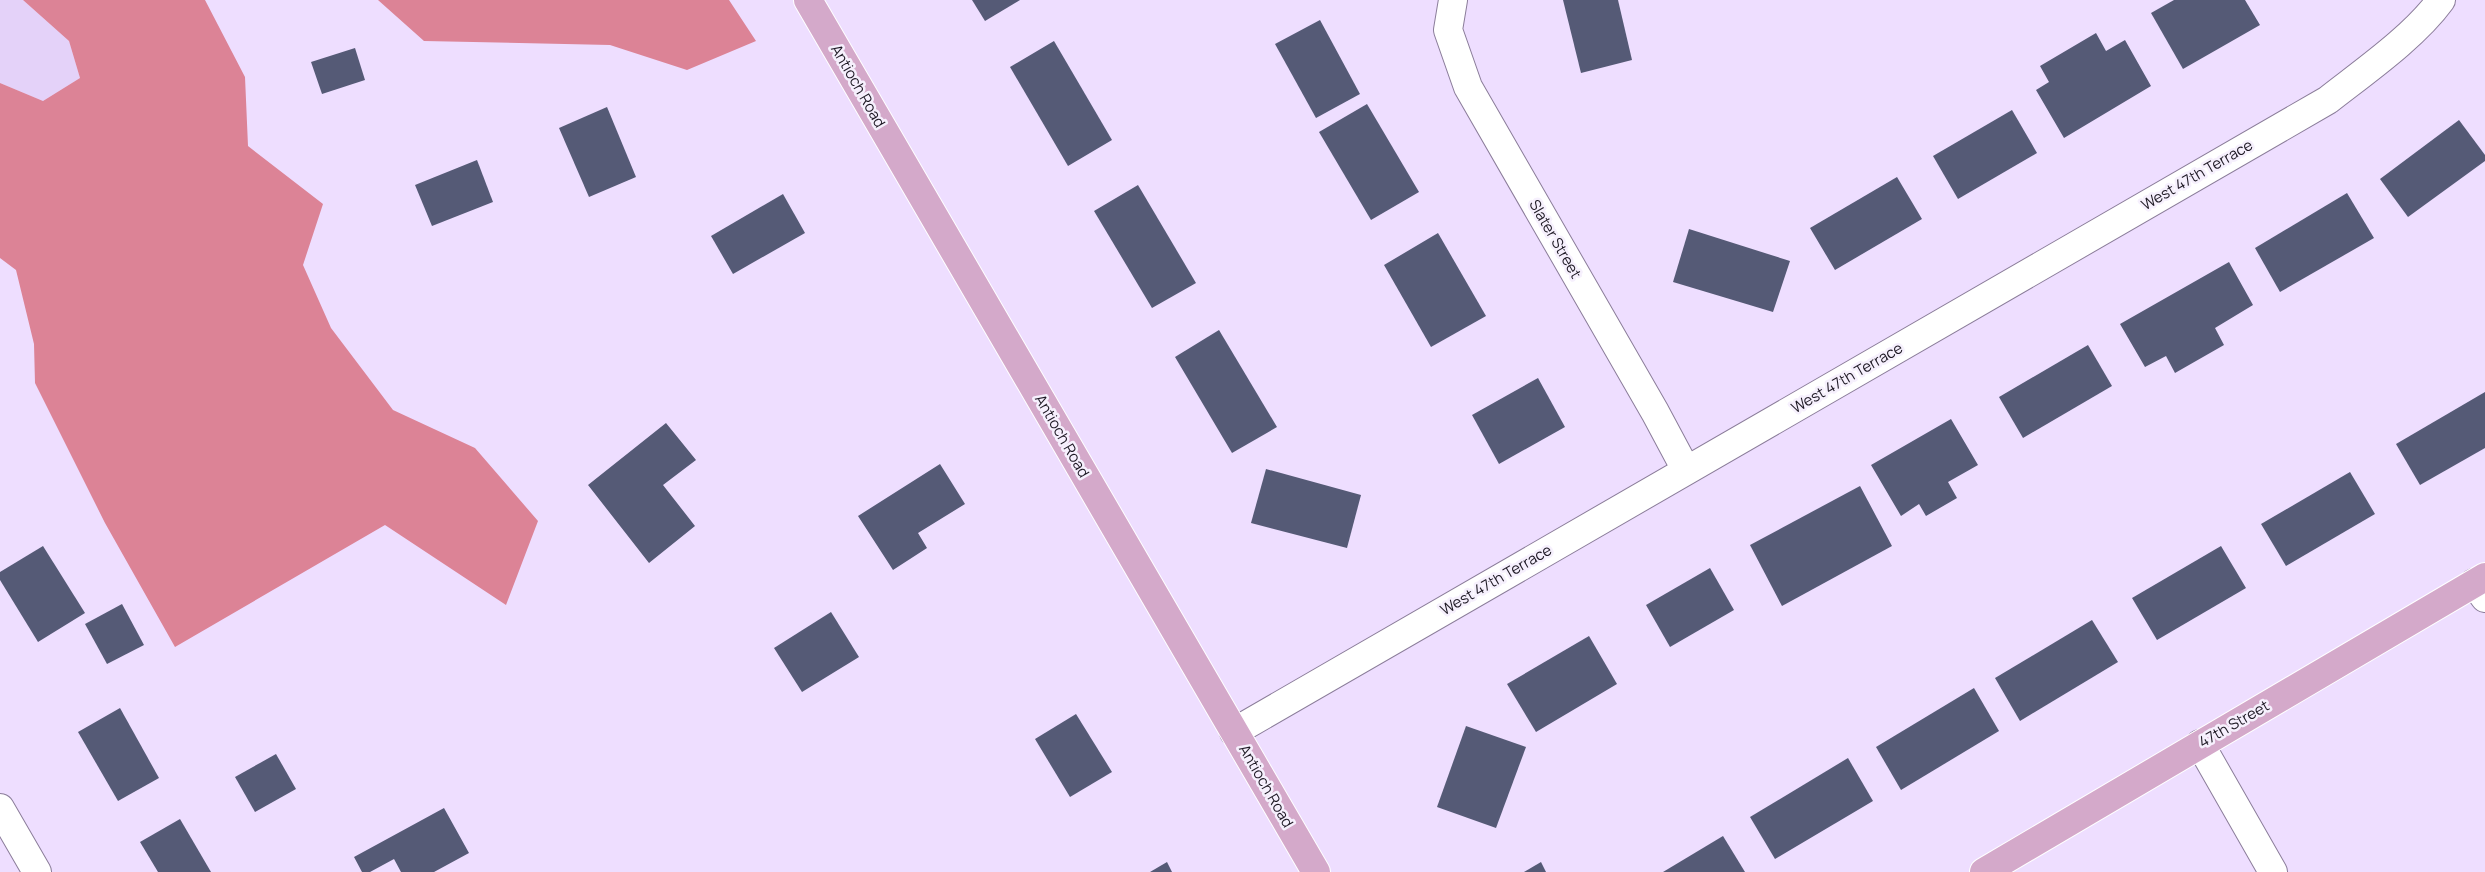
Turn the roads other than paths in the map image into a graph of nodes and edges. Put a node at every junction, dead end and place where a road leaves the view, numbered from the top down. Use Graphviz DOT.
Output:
graph roads {
  1 [pos="808,0"];
  2 [pos="1453,0"];
  3 [pos="2441,0"];
  4 [pos="1686,470"];
  5 [pos="2481,586"];
  6 [pos="1234,732"];
  7 [pos="2200,744"];
  8 [pos="0,808"];
  9 [pos="38,872"];
  10 [pos="1316,872"];
  11 [pos="1984,872"];
  12 [pos="2273,872"];
  1 -- 6 [label="main road, Antioch Road"];
  2 -- 4 [label="street, Slater Street"];
  3 -- 4 [label="street, West 47th Terrace"];
  4 -- 6 [label="street, West 47th Terrace"];
  5 -- 7 [label="main road, 47th Street"];
  6 -- 10 [label="main road, Antioch Road"];
  7 -- 11 [label="main road, 47th Street"];
  7 -- 12 [label="street"];
  8 -- 9 [label="street"];
}
